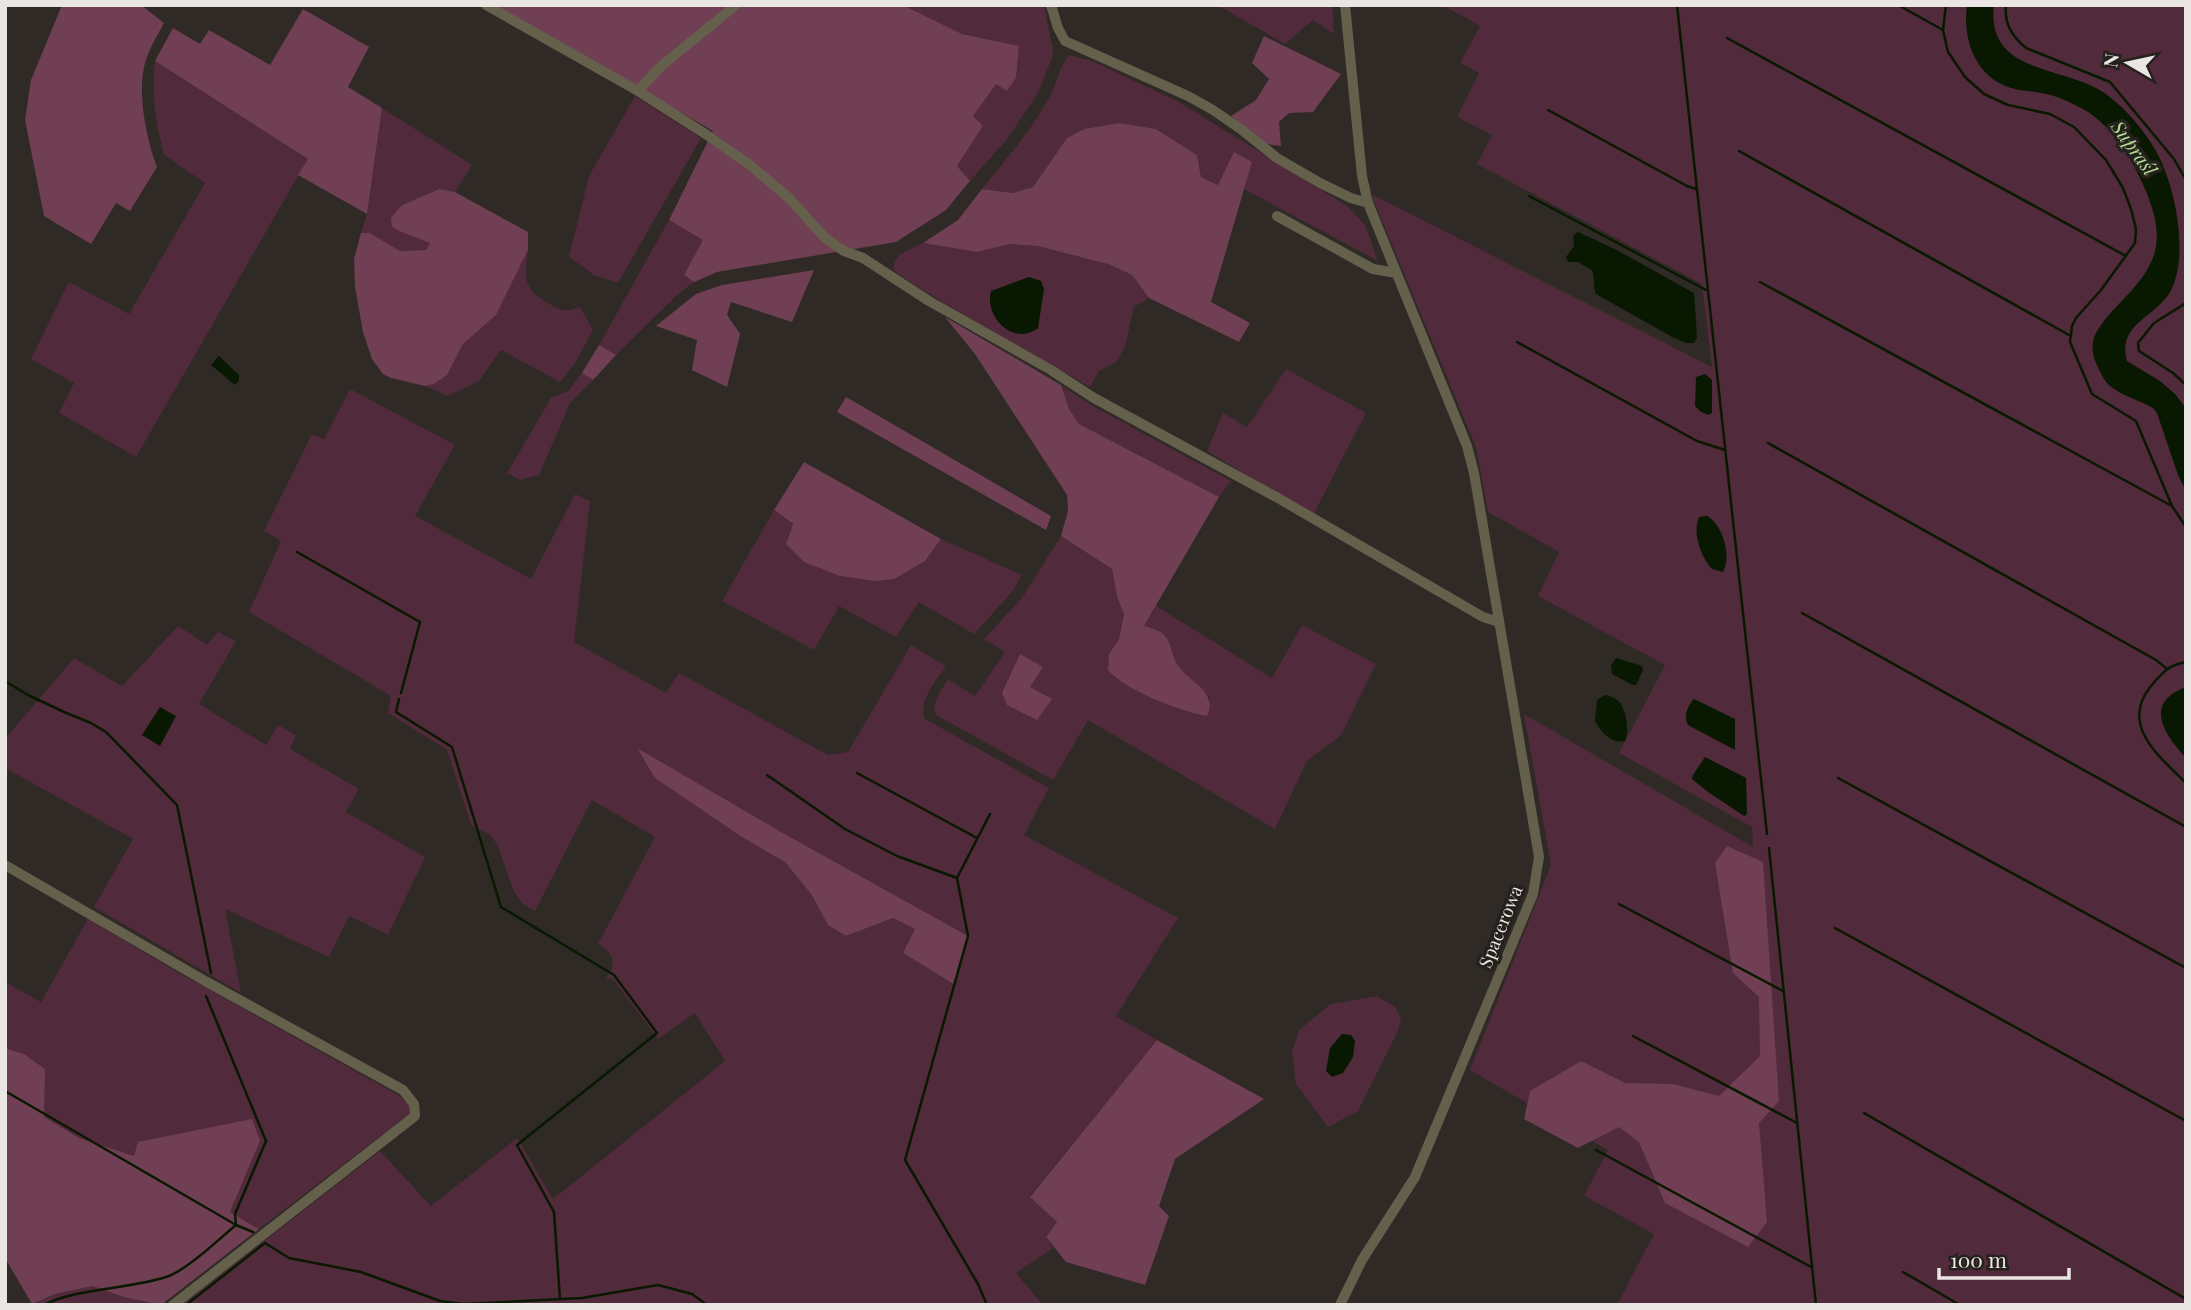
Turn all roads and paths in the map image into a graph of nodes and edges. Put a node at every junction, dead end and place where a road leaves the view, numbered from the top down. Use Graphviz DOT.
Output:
graph roads {
  1 [pos="486,5"];
  2 [pos="736,5"];
  3 [pos="1051,5"];
  4 [pos="1345,5"];
  5 [pos="638,92"];
  6 [pos="1368,203"];
  7 [pos="1277,216"];
  8 [pos="1396,273"];
  9 [pos="1499,622"];
  10 [pos="5,865"];
  11 [pos="173,1305"];
  12 [pos="1340,1305"];
  1 -- 5 [label="street"];
  2 -- 5 [label="street"];
  3 -- 6 [label="street"];
  4 -- 6 [label="street, Spacerowa"];
  5 -- 9 [label="street"];
  6 -- 8 [label="street, Spacerowa"];
  7 -- 8 [label="street"];
  8 -- 9 [label="street, Spacerowa"];
  9 -- 12 [label="street, Spacerowa"];
  10 -- 11 [label="street"];
}
